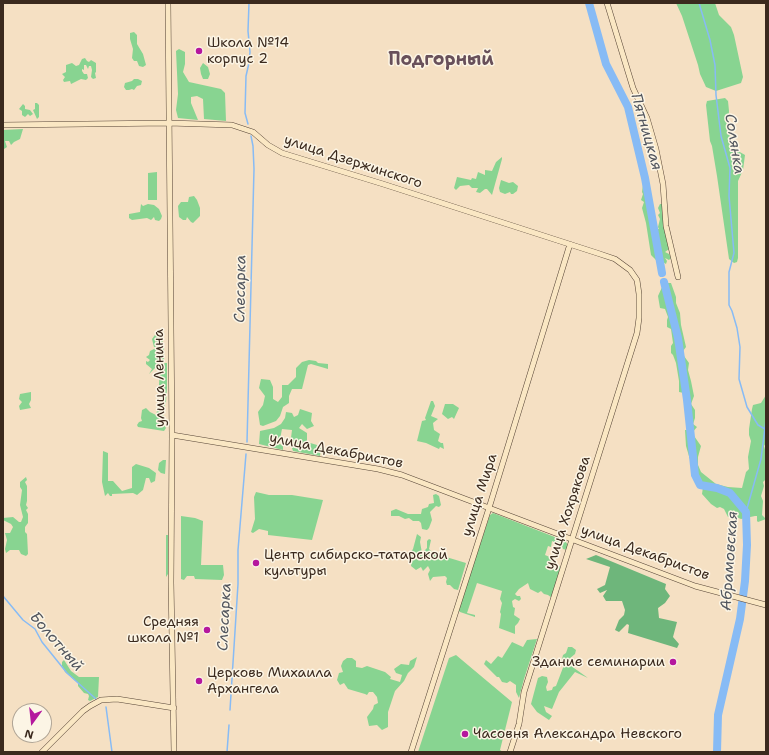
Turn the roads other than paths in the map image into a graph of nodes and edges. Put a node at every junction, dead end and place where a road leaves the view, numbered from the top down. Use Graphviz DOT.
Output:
graph roads {
  1 [pos="168,3"];
  2 [pos="607,3"];
  3 [pos="169,123"];
  4 [pos="3,125"];
  5 [pos="570,244"];
  6 [pos="678,277"];
  7 [pos="636,280"];
  8 [pos="172,435"];
  9 [pos="489,508"];
  10 [pos="573,540"];
  11 [pos="766,605"];
  12 [pos="174,708"];
  13 [pos="42,752"];
  14 [pos="174,752"];
  15 [pos="411,752"];
  16 [pos="510,752"];
  1 -- 3 [label="main road, улица Ленина"];
  2 -- 6 [label="main road"];
  3 -- 4 [label="main road, улица Дзержинского"];
  3 -- 5 [label="main road, улица Дзержинского"];
  3 -- 8 [label="main road, улица Ленина"];
  5 -- 7 [label="main road, улица Дзержинского"];
  5 -- 9 [label="main road, улица Мира"];
  7 -- 10 [label="main road, улица Хохрякова"];
  8 -- 9 [label="main road, улица Декабристов"];
  8 -- 12 [label="main road, улица Ленина"];
  9 -- 10 [label="main road, улица Декабристов"];
  9 -- 15 [label="main road, улица Мира"];
  10 -- 11 [label="main road, улица Декабристов"];
  10 -- 16 [label="main road, улица Хохрякова"];
  12 -- 13 [label="main road"];
  12 -- 14 [label="main road, улица Ленина"];
}
